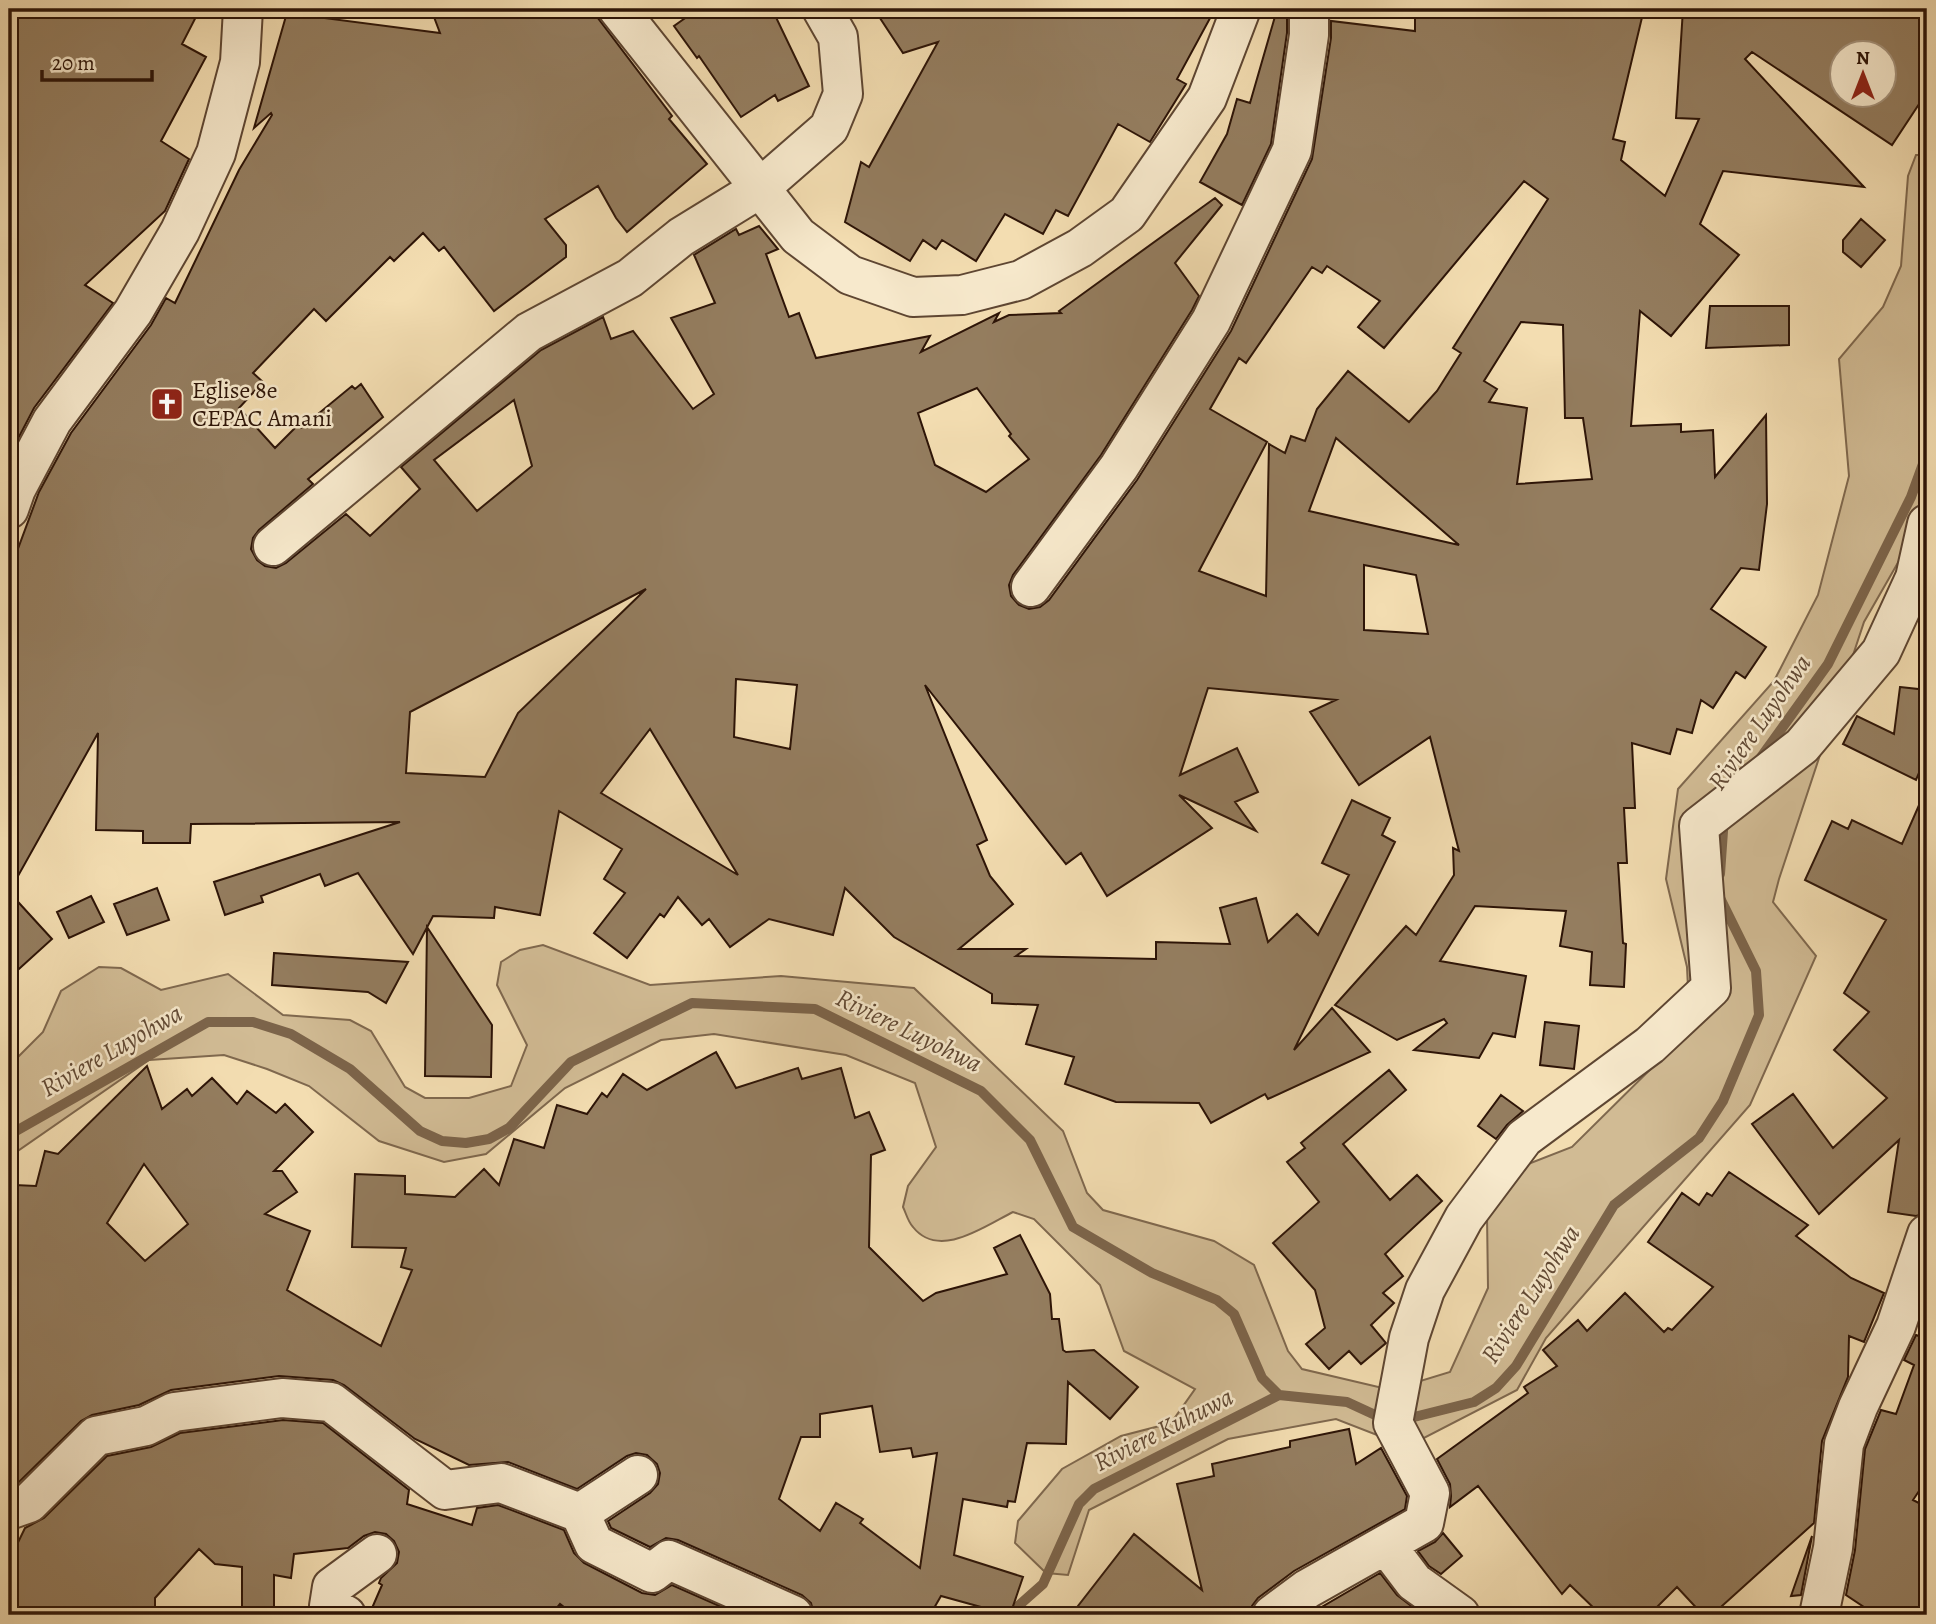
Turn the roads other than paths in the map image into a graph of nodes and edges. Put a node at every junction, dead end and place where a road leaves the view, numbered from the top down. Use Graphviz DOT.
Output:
graph roads {
  1 [pos="243,9"];
  2 [pos="618,9"];
  3 [pos="822,9"];
  4 [pos="1241,9"];
  5 [pos="1309,9"];
  6 [pos="759,189"];
  7 [pos="9,509"];
  8 [pos="1927,524"];
  9 [pos="273,546"];
  10 [pos="1031,587"];
  11 [pos="1927,1234"];
  12 [pos="1912,1328"];
  13 [pos="638,1475"];
  14 [pos="9,1510"];
  15 [pos="580,1513"];
  16 [pos="1386,1545"];
  17 [pos="377,1554"];
  18 [pos="346,1615"];
  19 [pos="793,1615"];
  20 [pos="1272,1615"];
  21 [pos="1460,1615"];
  22 [pos="1819,1615"];
  1 -- 7 [label="street"];
  2 -- 6 [label="street"];
  3 -- 6 [label="street"];
  4 -- 6 [label="street"];
  5 -- 10 [label="street"];
  6 -- 9 [label="street"];
  8 -- 16 [label="street"];
  11 -- 12 [label="street"];
  12 -- 22 [label="street"];
  13 -- 15 [label="street"];
  14 -- 15 [label="street"];
  15 -- 19 [label="street"];
  16 -- 20 [label="street"];
  16 -- 21 [label="street"];
  17 -- 18 [label="street"];
}
